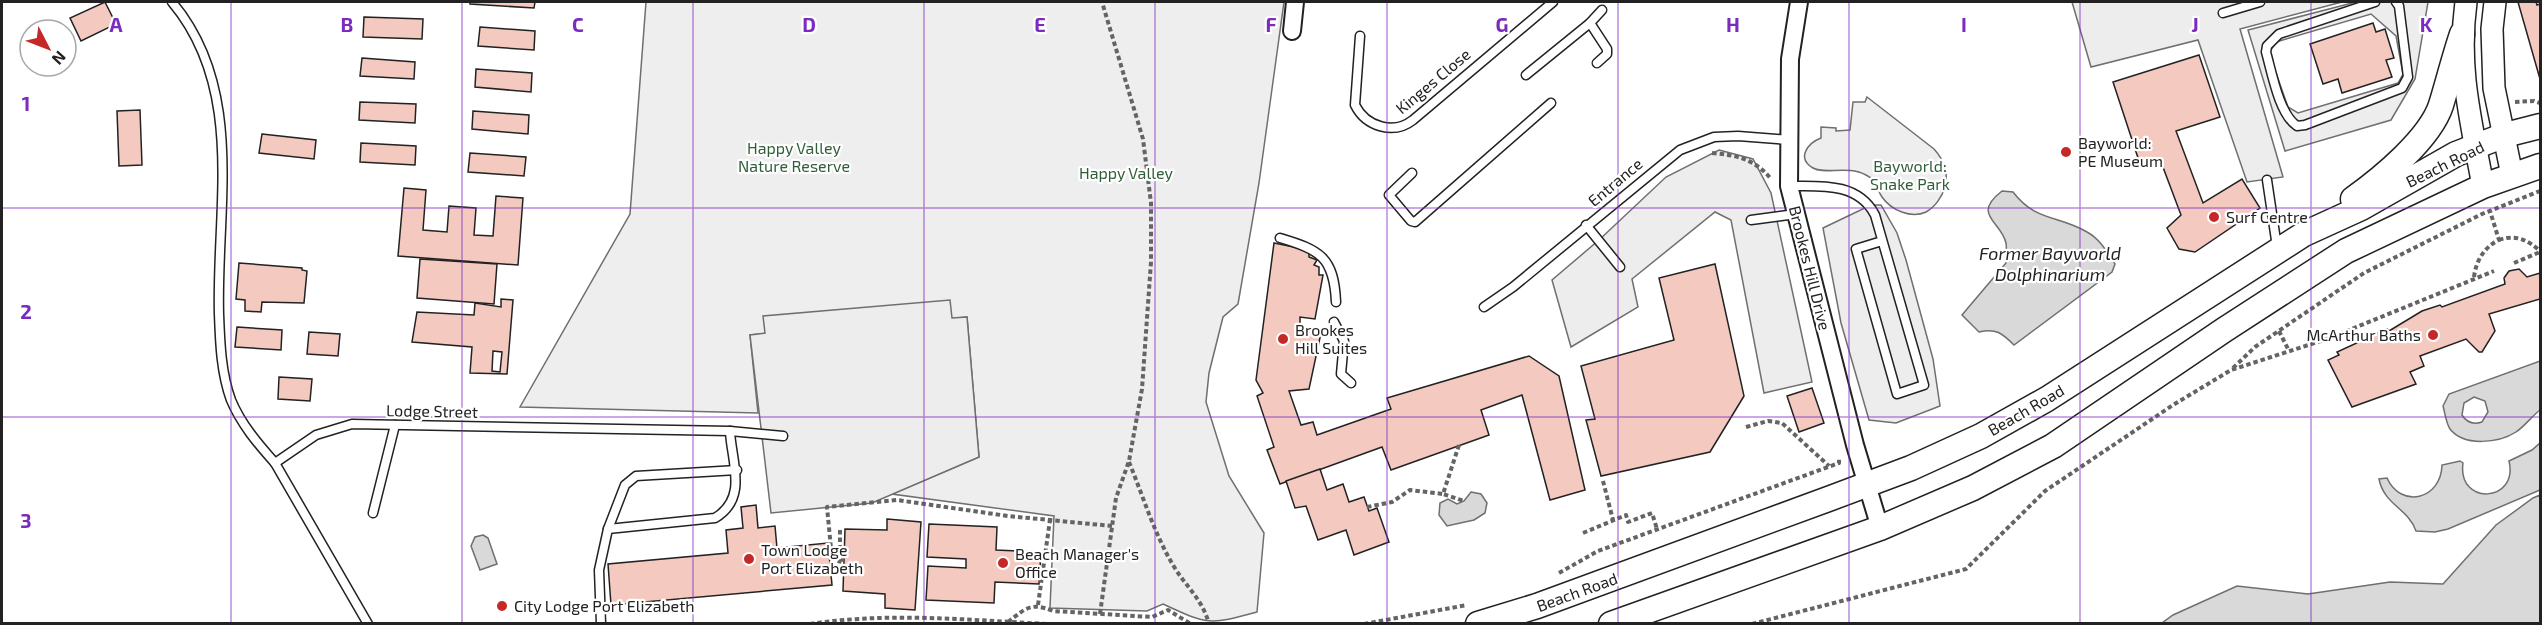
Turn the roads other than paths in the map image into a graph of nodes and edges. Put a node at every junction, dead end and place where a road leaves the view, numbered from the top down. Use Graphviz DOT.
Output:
graph roads {
  1 [pos="172,2"];
  2 [pos="1295,2"];
  3 [pos="1553,2"];
  4 [pos="1799,2"];
  5 [pos="2260,2"];
  6 [pos="2375,2"];
  7 [pos="2396,2"];
  8 [pos="2466,2"];
  9 [pos="2495,2"];
  10 [pos="1602,10"];
  11 [pos="2223,13"];
  12 [pos="1590,22"];
  13 [pos="1292,31"];
  14 [pos="2462,34"];
  15 [pos="1360,36"];
  16 [pos="1597,63"];
  17 [pos="1526,75"];
  18 [pos="1551,103"];
  19 [pos="2541,126"];
  20 [pos="2505,135"];
  21 [pos="1788,140"];
  22 [pos="2476,147"];
  23 [pos="2541,166"];
  24 [pos="1412,173"];
  25 [pos="2512,175"];
  26 [pos="2267,180"];
  27 [pos="1789,186"];
  28 [pos="2483,186"];
  29 [pos="1796,214"];
  30 [pos="1751,220"];
  31 [pos="1586,225"];
  32 [pos="2304,234"];
  33 [pos="1280,238"];
  34 [pos="1882,240"];
  35 [pos="2277,250"];
  36 [pos="1620,267"];
  37 [pos="2222,287"];
  38 [pos="1336,302"];
  39 [pos="1484,307"];
  40 [pos="2243,317"];
  41 [pos="1334,322"];
  42 [pos="1351,383"];
  43 [pos="395,425"];
  44 [pos="730,431"];
  45 [pos="783,435"];
  46 [pos="275,463"];
  47 [pos="737,470"];
  48 [pos="1867,484"];
  49 [pos="373,513"];
  50 [pos="1880,528"];
  51 [pos="608,529"];
  52 [pos="1477,613"];
  53 [pos="368,624"];
  54 [pos="601,624"];
  55 [pos="1611,624"];
  1 -- 46 [label="lane"];
  2 -- 13 [label="street"];
  3 -- 15 [label="lane, Kinges Close"];
  4 -- 21 [label="street, Brookes Hill Drive"];
  5 -- 11 [label="lane"];
  6 -- 7 [label="lane"];
  8 -- 14 [label="street"];
  9 -- 20 [label="street"];
  10 -- 12 [label="lane"];
  12 -- 16 [label="lane"];
  12 -- 17 [label="lane"];
  14 -- 22 [label="street"];
  14 -- 32 [label="main road"];
  18 -- 24 [label="lane"];
  19 -- 20 [label="main road, Beach Road"];
  20 -- 22 [label="main road, Beach Road"];
  20 -- 25 [label="street"];
  21 -- 27 [label="street, Brookes Hill Drive"];
  21 -- 31 [label="lane, Entrance"];
  22 -- 28 [label="street"];
  22 -- 32 [label="main road, Beach Road"];
  23 -- 25 [label="main road"];
  25 -- 28 [label="main road"];
  26 -- 35 [label="lane"];
  27 -- 29 [label="street, Brookes Hill Drive"];
  27 -- 34 [label="lane"];
  28 -- 40 [label="main road"];
  29 -- 30 [label="lane"];
  29 -- 48 [label="street, Brookes Hill Drive"];
  31 -- 36 [label="lane"];
  31 -- 39 [label="lane, Entrance"];
  32 -- 35 [label="main road, Beach Road"];
  33 -- 38 [label="lane"];
  34 -- 34 [label="lane"];
  35 -- 37 [label="main road, Beach Road"];
  37 -- 40 [label="main road"];
  37 -- 48 [label="main road, Beach Road"];
  40 -- 50 [label="main road"];
  41 -- 42 [label="lane"];
  43 -- 44 [label="lane, Lodge Street"];
  43 -- 46 [label="lane, Lodge Street"];
  43 -- 49 [label="lane"];
  44 -- 45 [label="lane, Lodge Street"];
  44 -- 47 [label="lane"];
  46 -- 53 [label="lane"];
  47 -- 51 [label="lane"];
  47 -- 51 [label="lane"];
  48 -- 50 [label="street, Brookes Hill Drive"];
  48 -- 52 [label="main road, Beach Road"];
  50 -- 55 [label="main road"];
  51 -- 54 [label="lane"];
}
